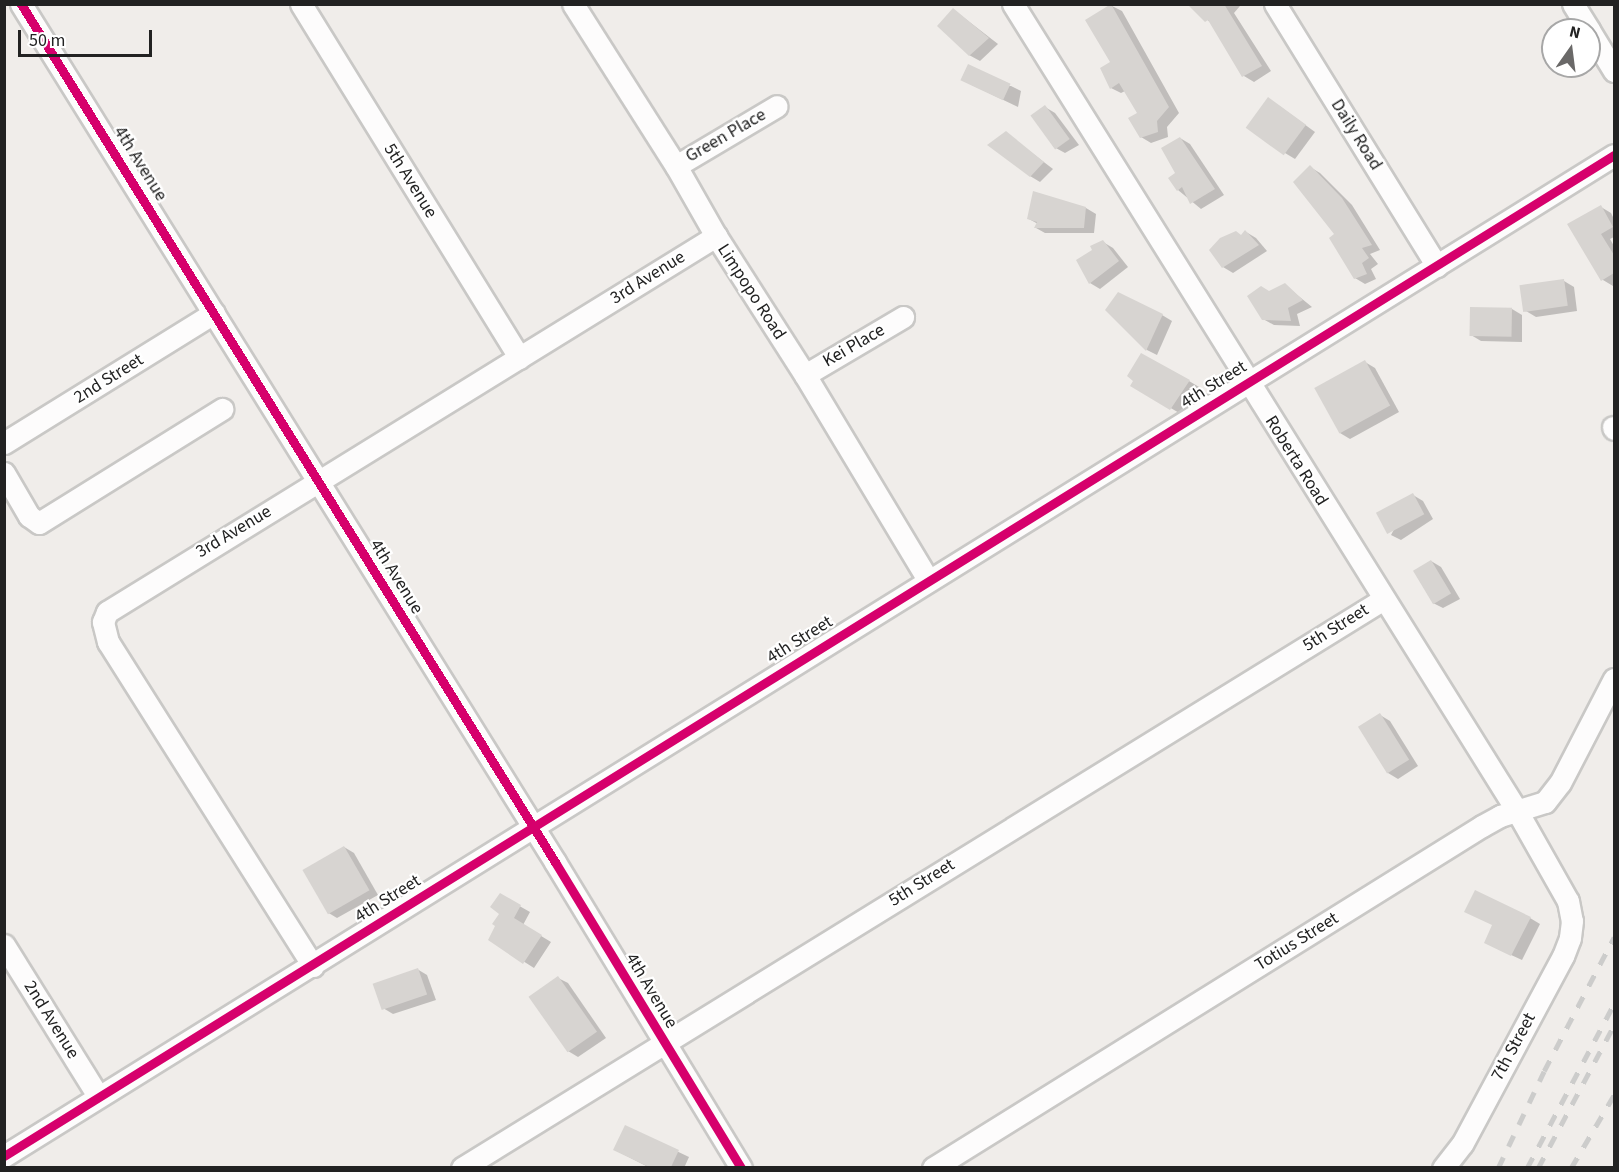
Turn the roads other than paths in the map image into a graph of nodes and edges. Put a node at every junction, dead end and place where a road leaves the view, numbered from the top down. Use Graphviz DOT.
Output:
graph roads {
  1 [pos="21,4"];
  2 [pos="301,4"];
  3 [pos="573,4"];
  4 [pos="1013,4"];
  5 [pos="1275,4"];
  6 [pos="1573,4"];
  7 [pos="1582,18"];
  8 [pos="1601,50"];
  9 [pos="1614,71"];
  10 [pos="777,106"];
  11 [pos="1614,155"];
  12 [pos="676,166"];
  13 [pos="716,237"];
  14 [pos="1437,266"];
  15 [pos="214,313"];
  16 [pos="903,317"];
  17 [pos="520,358"];
  18 [pos="805,375"];
  19 [pos="1248,384"];
  20 [pos="222,409"];
  21 [pos="4,443"];
  22 [pos="4,473"];
  23 [pos="318,482"];
  24 [pos="928,580"];
  25 [pos="1382,600"];
  26 [pos="1614,679"];
  27 [pos="1517,811"];
  28 [pos="533,827"];
  29 [pos="1572,921"];
  30 [pos="4,945"];
  31 [pos="313,966"];
  32 [pos="663,1043"];
  33 [pos="98,1096"];
  34 [pos="4,1156"];
  35 [pos="462,1167"];
  36 [pos="741,1167"];
  37 [pos="933,1167"];
  38 [pos="1443,1167"];
  1 -- 15 [label="street, 4th Avenue"];
  2 -- 17 [label="street, 5th Avenue"];
  3 -- 12 [label="street, Limpopo Road"];
  4 -- 19 [label="street, Roberta Road"];
  5 -- 14 [label="street, Daily Road"];
  6 -- 7 [label="street"];
  8 -- 9 [label="street"];
  10 -- 12 [label="street, Green Place"];
  11 -- 14 [label="street, 4th Street"];
  12 -- 13 [label="street, Limpopo Road"];
  13 -- 17 [label="street, 3rd Avenue"];
  13 -- 18 [label="street, Limpopo Road"];
  14 -- 19 [label="street, 4th Street"];
  15 -- 21 [label="street, 2nd Street"];
  15 -- 23 [label="street, 4th Avenue"];
  16 -- 18 [label="street, Kei Place"];
  17 -- 23 [label="street, 3rd Avenue"];
  18 -- 24 [label="street, Limpopo Road"];
  19 -- 24 [label="street, 4th Street"];
  19 -- 25 [label="street, Roberta Road"];
  20 -- 22 [label="street"];
  23 -- 28 [label="street, 4th Avenue"];
  23 -- 31 [label="street, 3rd Avenue"];
  24 -- 28 [label="street, 4th Street"];
  25 -- 27 [label="street, Roberta Road"];
  25 -- 32 [label="street, 5th Street"];
  26 -- 27 [label="street, Totius Street"];
  27 -- 29 [label="street, Roberta Road"];
  27 -- 37 [label="street, Totius Street"];
  28 -- 31 [label="street, 4th Street"];
  28 -- 32 [label="street, 4th Avenue"];
  29 -- 38 [label="street, 7th Street"];
  30 -- 33 [label="street, 2nd Avenue"];
  31 -- 33 [label="street, 4th Street"];
  32 -- 35 [label="street, 5th Street"];
  32 -- 36 [label="street, 4th Avenue"];
  33 -- 34 [label="street, 4th Street"];
}
